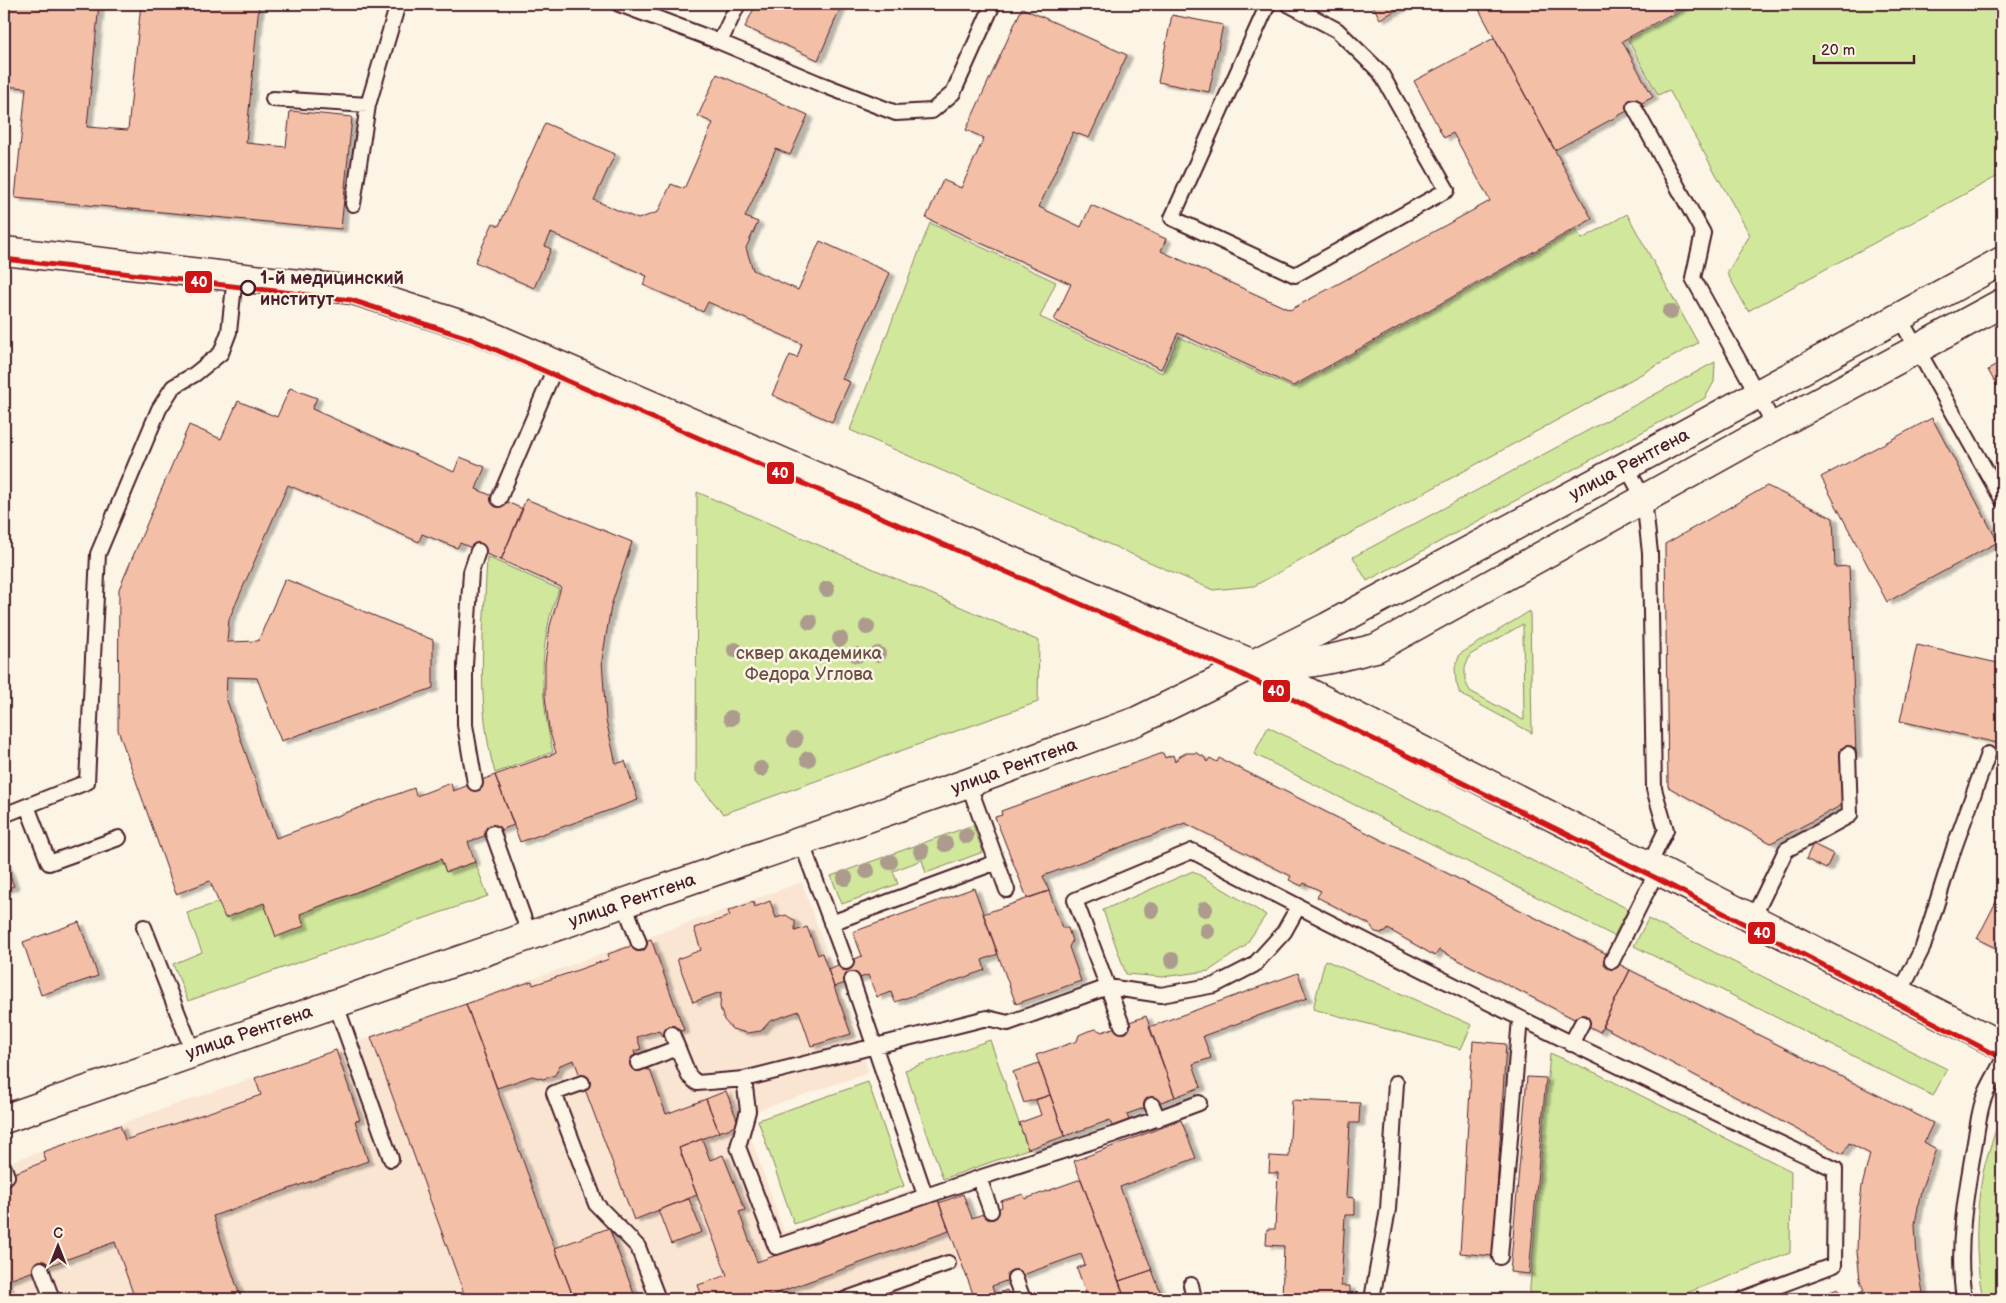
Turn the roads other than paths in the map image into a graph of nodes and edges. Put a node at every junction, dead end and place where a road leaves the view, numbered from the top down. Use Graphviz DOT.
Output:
graph roads {
  1 [pos="398,4"];
  2 [pos="619,4"];
  3 [pos="738,4"];
  4 [pos="993,4"];
  5 [pos="1268,4"];
  6 [pos="1288,4"];
  7 [pos="720,42"];
  8 [pos="272,98"];
  9 [pos="368,105"];
  10 [pos="1634,108"];
  11 [pos="353,204"];
  12 [pos="4,251"];
  13 [pos="2002,260"];
  14 [pos="235,276"];
  15 [pos="2002,303"];
  16 [pos="1898,317"];
  17 [pos="1916,350"];
  18 [pos="557,363"];
  19 [pos="1758,394"];
  20 [pos="1775,426"];
  21 [pos="1626,466"];
  22 [pos="499,499"];
  23 [pos="1644,499"];
  24 [pos="2002,500"];
  25 [pos="478,551"];
  26 [pos="1253,664"];
  27 [pos="1848,754"];
  28 [pos="1988,754"];
  29 [pos="475,783"];
  30 [pos="968,783"];
  31 [pos="27,806"];
  32 [pos="4,815"];
  33 [pos="493,833"];
  34 [pos="119,838"];
  35 [pos="801,841"];
  36 [pos="998,862"];
  37 [pos="1654,867"];
  38 [pos="1007,890"];
  39 [pos="624,903"];
  40 [pos="1298,907"];
  41 [pos="1753,918"];
  42 [pos="831,923"];
  43 [pos="144,927"];
  44 [pos="530,936"];
  45 [pos="639,944"];
  46 [pos="1612,961"];
  47 [pos="846,962"];
  48 [pos="852,980"];
  49 [pos="1108,986"];
  50 [pos="1900,993"];
  51 [pos="335,1002"];
  52 [pos="1520,1018"];
  53 [pos="1582,1024"];
  54 [pos="1122,1025"];
  55 [pos="672,1034"];
  56 [pos="1572,1044"];
  57 [pos="2002,1046"];
  58 [pos="875,1047"];
  59 [pos="677,1048"];
  60 [pos="193,1052"];
  61 [pos="2002,1062"];
  62 [pos="638,1063"];
  63 [pos="744,1079"];
  64 [pos="582,1083"];
  65 [pos="1396,1083"];
  66 [pos="1199,1103"];
  67 [pos="1152,1105"];
  68 [pos="4,1119"];
  69 [pos="1158,1119"];
  70 [pos="391,1159"];
  71 [pos="980,1178"];
  72 [pos="925,1195"];
  73 [pos="991,1211"];
  74 [pos="1500,1257"];
  75 [pos="948,1263"];
  76 [pos="41,1268"];
  77 [pos="1015,1278"];
  78 [pos="52,1299"];
  79 [pos="658,1299"];
  80 [pos="846,1299"];
  81 [pos="1023,1299"];
  82 [pos="1372,1299"];
  83 [pos="1743,1299"];
  84 [pos="1964,1299"];
  1 -- 9 [label="lane"];
  2 -- 7 [label="lane"];
  3 -- 7 [label="lane"];
  4 -- 7 [label="lane"];
  5 -- 6 [label="lane"];
  8 -- 9 [label="lane"];
  9 -- 11 [label="lane"];
  10 -- 19 [label="lane"];
  12 -- 14 [label="street"];
  13 -- 16 [label="street, улица Рентгена"];
  14 -- 18 [label="street"];
  14 -- 31 [label="lane"];
  15 -- 17 [label="street, улица Рентгена"];
  16 -- 17 [label="lane"];
  16 -- 19 [label="street, улица Рентгена"];
  17 -- 20 [label="street, улица Рентгена"];
  17 -- 24 [label="lane"];
  18 -- 22 [label="lane"];
  18 -- 26 [label="street"];
  19 -- 20 [label="lane"];
  19 -- 21 [label="street, улица Рентгена"];
  20 -- 23 [label="street, улица Рентгена"];
  21 -- 23 [label="lane"];
  21 -- 26 [label="street, улица Рентгена"];
  23 -- 26 [label="street, улица Рентгена"];
  23 -- 37 [label="lane"];
  25 -- 29 [label="lane"];
  26 -- 30 [label="street, улица Рентгена"];
  26 -- 37 [label="street"];
  27 -- 41 [label="lane"];
  28 -- 50 [label="lane"];
  30 -- 35 [label="street, улица Рентгена"];
  30 -- 36 [label="lane"];
  31 -- 32 [label="lane"];
  31 -- 34 [label="lane"];
  33 -- 44 [label="lane"];
  35 -- 39 [label="street, улица Рентгена"];
  35 -- 42 [label="lane"];
  36 -- 38 [label="lane"];
  36 -- 42 [label="lane"];
  37 -- 41 [label="street"];
  37 -- 46 [label="lane"];
  39 -- 44 [label="street, улица Рентгена"];
  39 -- 45 [label="lane"];
  40 -- 49 [label="lane"];
  40 -- 49 [label="lane"];
  40 -- 52 [label="lane"];
  41 -- 50 [label="street"];
  42 -- 47 [label="lane"];
  43 -- 60 [label="lane"];
  44 -- 51 [label="street, улица Рентгена"];
  48 -- 58 [label="lane"];
  49 -- 54 [label="lane"];
  49 -- 58 [label="lane"];
  50 -- 57 [label="street"];
  51 -- 60 [label="street, улица Рентгена"];
  51 -- 70 [label="lane"];
  52 -- 56 [label="lane"];
  52 -- 74 [label="lane"];
  53 -- 56 [label="lane"];
  55 -- 59 [label="lane"];
  56 -- 83 [label="lane"];
  58 -- 63 [label="lane"];
  58 -- 72 [label="lane"];
  59 -- 62 [label="lane"];
  59 -- 63 [label="lane"];
  60 -- 68 [label="street, улица Рентгена"];
  61 -- 84 [label="lane"];
  63 -- 72 [label="lane"];
  64 -- 79 [label="lane"];
  65 -- 82 [label="lane"];
  66 -- 69 [label="lane"];
  67 -- 69 [label="lane"];
  69 -- 71 [label="lane"];
  71 -- 72 [label="lane"];
  71 -- 73 [label="lane"];
  75 -- 80 [label="lane"];
  76 -- 78 [label="lane"];
  77 -- 81 [label="lane"];
}
